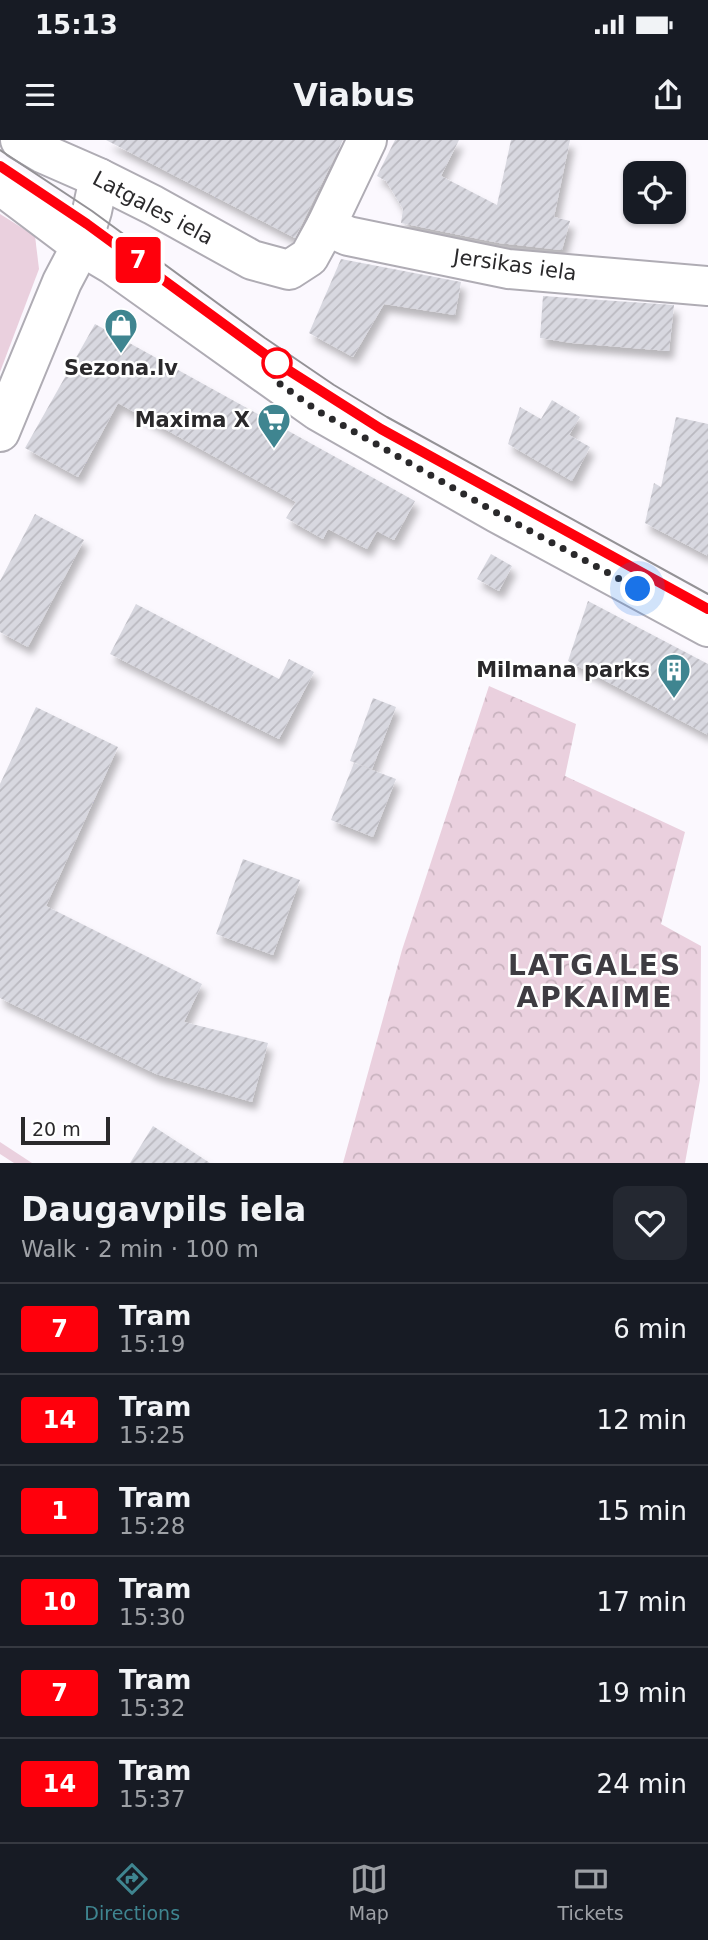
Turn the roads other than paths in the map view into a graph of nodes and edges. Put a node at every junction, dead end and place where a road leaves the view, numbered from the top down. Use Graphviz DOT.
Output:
graph roads {
  1 [pos="20,140"];
  2 [pos="366,140"];
  3 [pos="99,178"];
  4 [pos="0,185"];
  5 [pos="326,226"];
  6 [pos="81,246"];
  7 [pos="708,286"];
  8 [pos="0,432"];
  9 [pos="708,627"];
  1 -- 3 [label="street, Latgales iela"];
  2 -- 5 [label="street"];
  3 -- 5 [label="street, Latgales iela"];
  3 -- 6 [label="street"];
  4 -- 6 [label="street"];
  5 -- 7 [label="street, Jersikas iela"];
  6 -- 8 [label="street"];
  6 -- 9 [label="street"];
}
